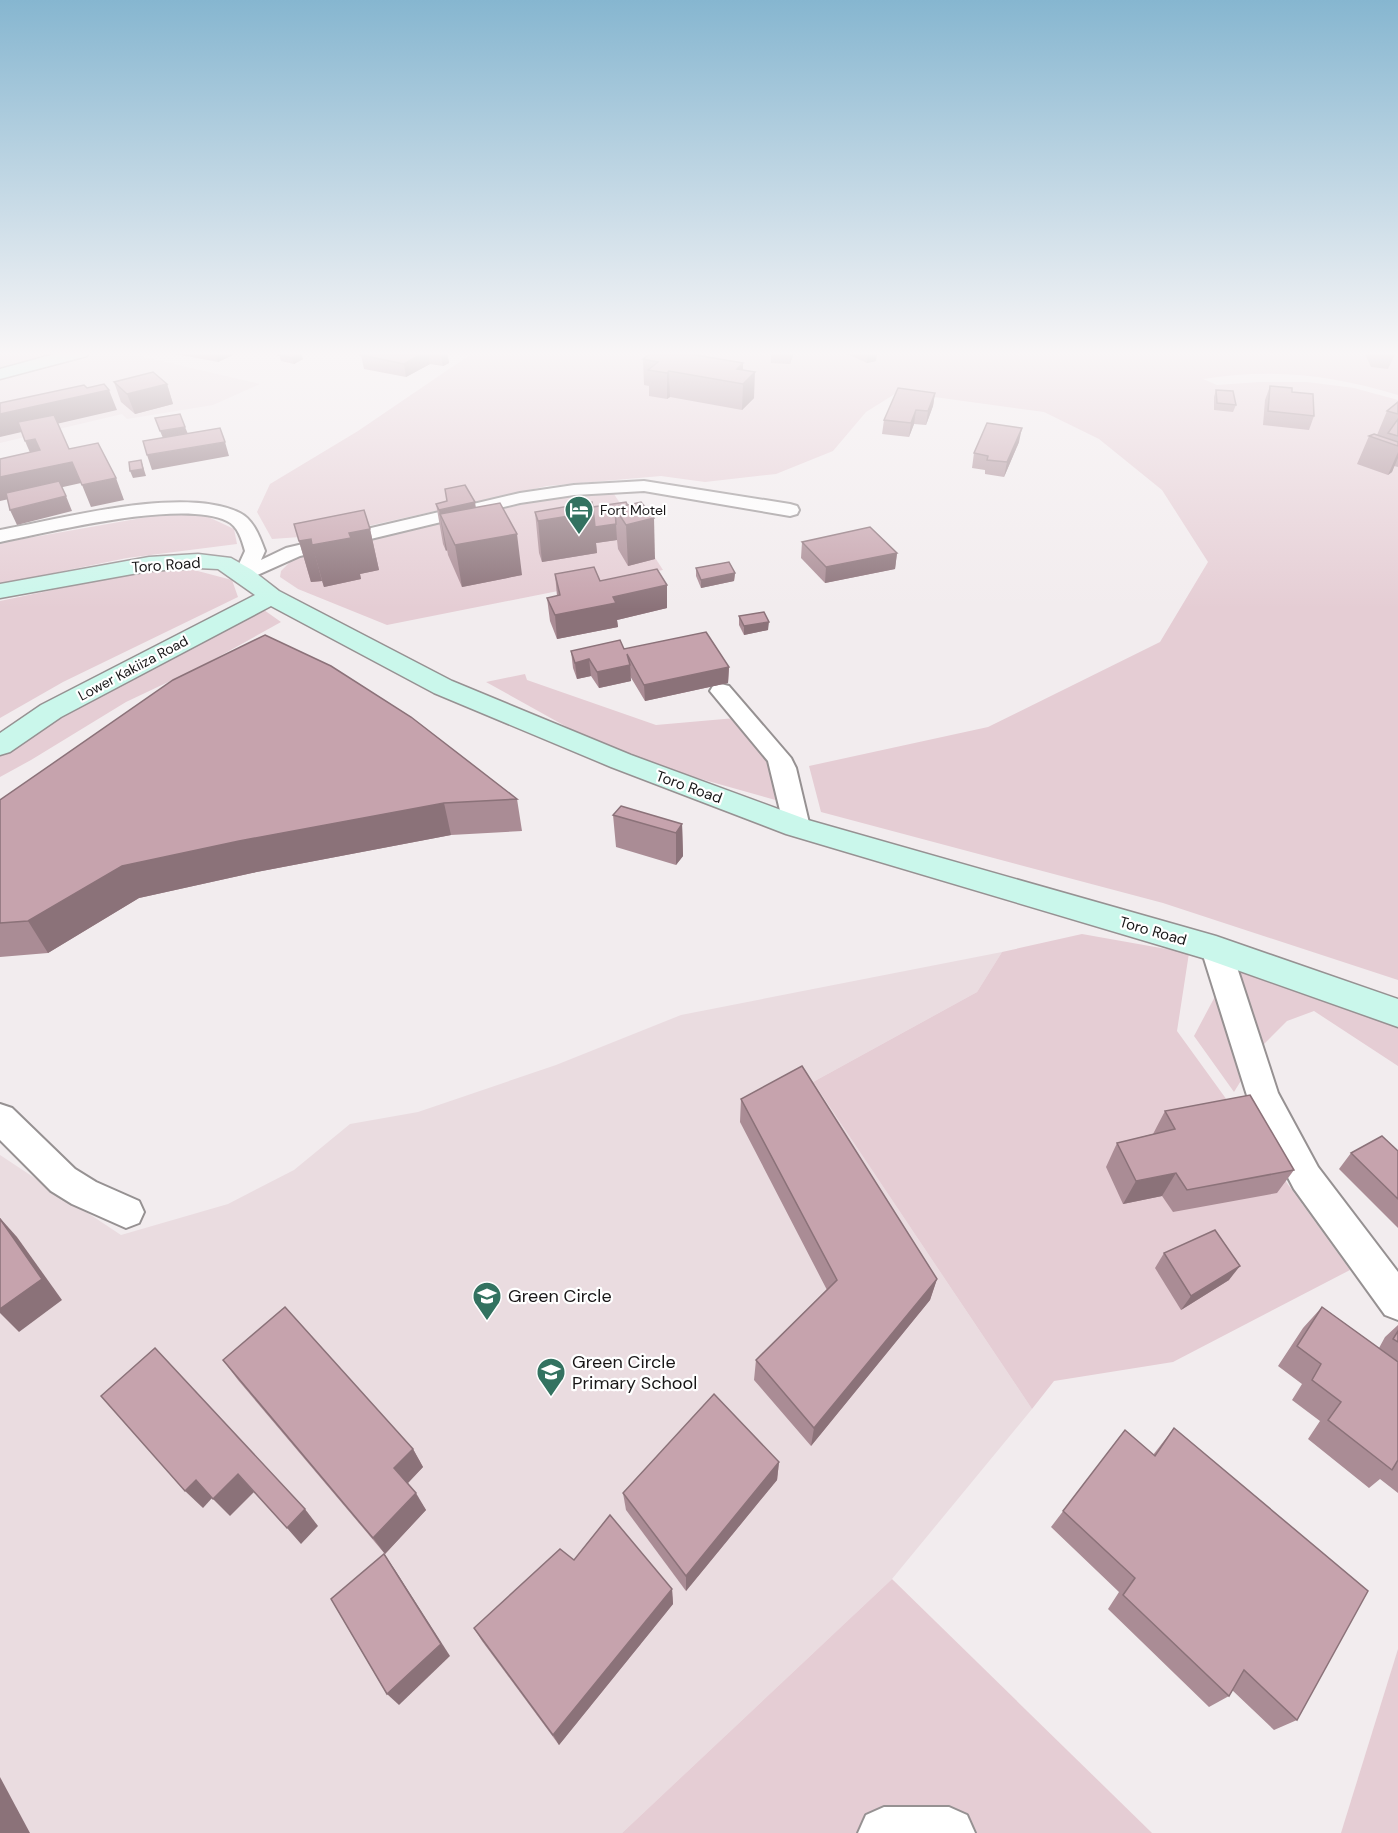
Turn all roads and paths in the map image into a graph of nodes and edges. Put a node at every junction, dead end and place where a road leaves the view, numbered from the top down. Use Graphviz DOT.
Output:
graph roads {
  1 [pos="790,510"];
  2 [pos="0,536"];
  3 [pos="244,575"];
  4 [pos="0,591"];
  5 [pos="271,596"];
  6 [pos="721,691"];
  7 [pos="0,746"];
  8 [pos="798,827"];
  9 [pos="1216,949"];
  10 [pos="1398,1013"];
  11 [pos="0,1118"];
  12 [pos="126,1212"];
  13 [pos="1398,1302"];
  14 [pos="884,1833"];
  15 [pos="949,1833"];
  1 -- 3 [label="street"];
  2 -- 3 [label="street"];
  3 -- 4 [label="main road, Toro Road"];
  3 -- 5 [label="main road, Toro Road"];
  5 -- 7 [label="main road, Lower Kakiiza Road"];
  5 -- 8 [label="main road, Toro Road"];
  6 -- 8 [label="street"];
  8 -- 9 [label="main road, Toro Road"];
  9 -- 10 [label="main road, Toro Road"];
  9 -- 13 [label="street"];
  11 -- 12 [label="street"];
  14 -- 15 [label="street"];
}
